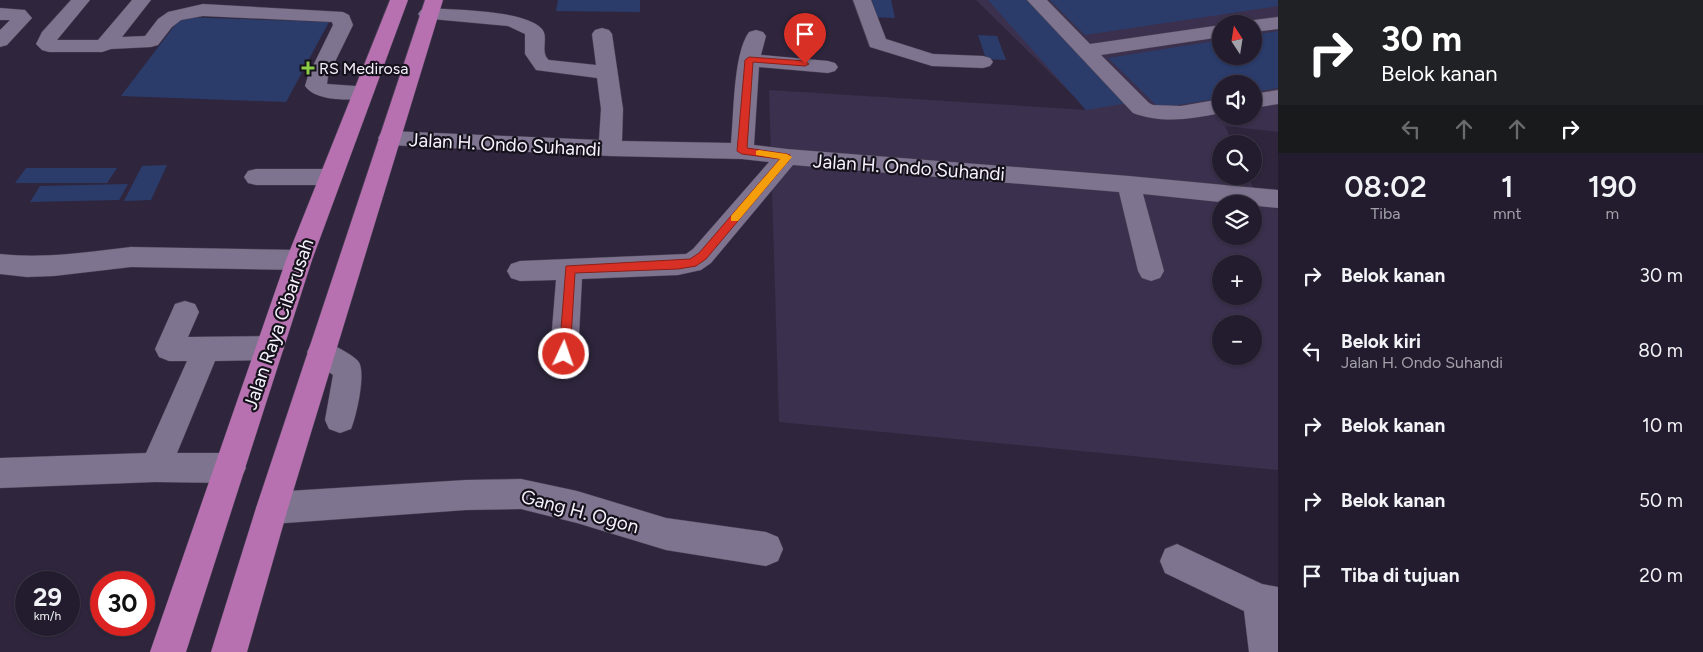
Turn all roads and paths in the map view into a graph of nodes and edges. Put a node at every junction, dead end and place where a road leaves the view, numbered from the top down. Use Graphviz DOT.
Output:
graph roads {
  1 [pos="82,0"];
  2 [pos="142,0"];
  3 [pos="399,0"];
  4 [pos="862,0"];
  5 [pos="1036,0"];
  6 [pos="267,7"];
  7 [pos="431,7"];
  8 [pos="0,14"];
  9 [pos="1278,23"];
  10 [pos="1262,25"];
  11 [pos="1212,32"];
  12 [pos="602,34"];
  13 [pos="756,36"];
  14 [pos="0,41"];
  15 [pos="107,43"];
  16 [pos="1085,51"];
  17 [pos="749,60"];
  18 [pos="983,62"];
  19 [pos="828,67"];
  20 [pos="607,73"];
  21 [pos="363,92"];
  22 [pos="1278,97"];
  23 [pos="1262,100"];
  24 [pos="1212,107"];
  25 [pos="389,138"];
  26 [pos="610,148"];
  27 [pos="742,151"];
  28 [pos="787,157"];
  29 [pos="256,177"];
  30 [pos="330,177"];
  31 [pos="1129,184"];
  32 [pos="1278,199"];
  33 [pos="299,260"];
  34 [pos="0,264"];
  35 [pos="570,269"];
  36 [pos="520,271"];
  37 [pos="1151,271"];
  38 [pos="185,312"];
  39 [pos="270,348"];
  40 [pos="206,349"];
  41 [pos="321,352"];
  42 [pos="564,354"];
  43 [pos="340,420"];
  44 [pos="155,467"];
  45 [pos="230,468"];
  46 [pos="0,473"];
  47 [pos="272,508"];
  48 [pos="766,549"];
  49 [pos="1177,561"];
  50 [pos="1269,602"];
  51 [pos="168,652"];
  52 [pos="229,652"];
  53 [pos="1267,652"];
  1 -- 15 [label="street"];
  2 -- 15 [label="street"];
  3 -- 21 [label="main road, Jalan Raya Cibarusah"];
  4 -- 18 [label="street"];
  5 -- 16 [label="street"];
  6 -- 15 [label="street"];
  6 -- 21 [label="street"];
  7 -- 20 [label="street"];
  7 -- 25 [label="main road"];
  8 -- 14 [label="street"];
  9 -- 10 [label="street"];
  11 -- 16 [label="street"];
  12 -- 20 [label="street"];
  13 -- 17 [label="street"];
  16 -- 24 [label="street"];
  17 -- 19 [label="street"];
  17 -- 27 [label="street"];
  20 -- 26 [label="street"];
  21 -- 30 [label="main road, Jalan Raya Cibarusah"];
  22 -- 23 [label="street"];
  25 -- 26 [label="street, Jalan H. Ondo Suhandi"];
  25 -- 41 [label="main road"];
  26 -- 27 [label="street, Jalan H. Ondo Suhandi"];
  27 -- 28 [label="street, Jalan H. Ondo Suhandi"];
  28 -- 31 [label="street, Jalan H. Ondo Suhandi"];
  28 -- 35 [label="street"];
  29 -- 30 [label="street"];
  30 -- 33 [label="main road, Jalan Raya Cibarusah"];
  31 -- 32 [label="street, Jalan H. Ondo Suhandi"];
  31 -- 37 [label="street"];
  33 -- 34 [label="street"];
  33 -- 39 [label="main road, Jalan Raya Cibarusah"];
  35 -- 36 [label="street"];
  35 -- 42 [label="street"];
  38 -- 40 [label="street"];
  39 -- 40 [label="street"];
  39 -- 45 [label="main road, Jalan Raya Cibarusah"];
  40 -- 44 [label="street"];
  41 -- 43 [label="street"];
  41 -- 47 [label="main road"];
  44 -- 45 [label="street"];
  44 -- 46 [label="street"];
  45 -- 51 [label="main road, Jalan Raya Cibarusah"];
  47 -- 48 [label="street, Gang H. Ogon"];
  47 -- 52 [label="main road"];
  49 -- 50 [label="street"];
  50 -- 53 [label="street"];
}
